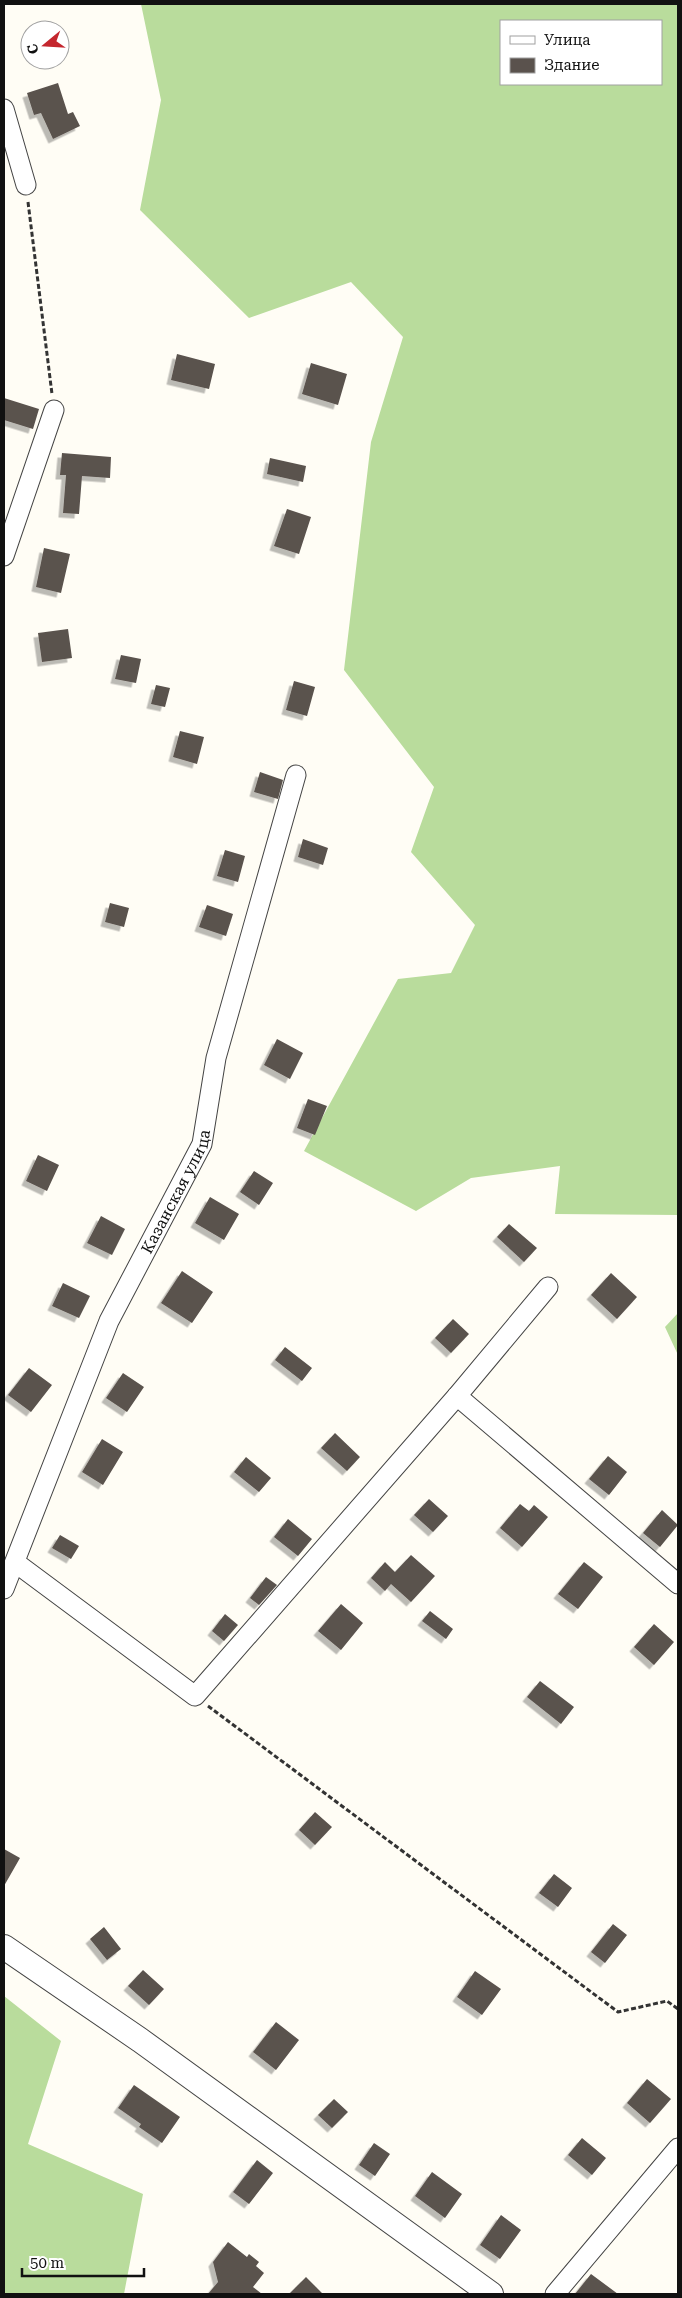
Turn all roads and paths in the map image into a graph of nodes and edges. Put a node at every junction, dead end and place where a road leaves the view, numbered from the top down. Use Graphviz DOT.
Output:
graph roads {
  1 [pos="4,109"];
  2 [pos="26,185"];
  3 [pos="54,410"];
  4 [pos="4,556"];
  5 [pos="296,775"];
  6 [pos="548,1287"];
  7 [pos="457,1396"];
  8 [pos="16,1563"];
  9 [pos="678,1584"];
  10 [pos="4,1589"];
  11 [pos="195,1696"];
  12 [pos="4,1947"];
  13 [pos="678,2009"];
  14 [pos="678,2148"];
  15 [pos="491,2294"];
  16 [pos="555,2294"];
  1 -- 2 [label="street"];
  2 -- 3 [label="path"];
  3 -- 4 [label="street"];
  5 -- 8 [label="street, Казанская улица"];
  6 -- 7 [label="street"];
  7 -- 9 [label="street"];
  7 -- 11 [label="street"];
  8 -- 10 [label="street, Казанская улица"];
  8 -- 11 [label="street"];
  11 -- 13 [label="path"];
  12 -- 15 [label="street"];
  14 -- 16 [label="street"];
}
